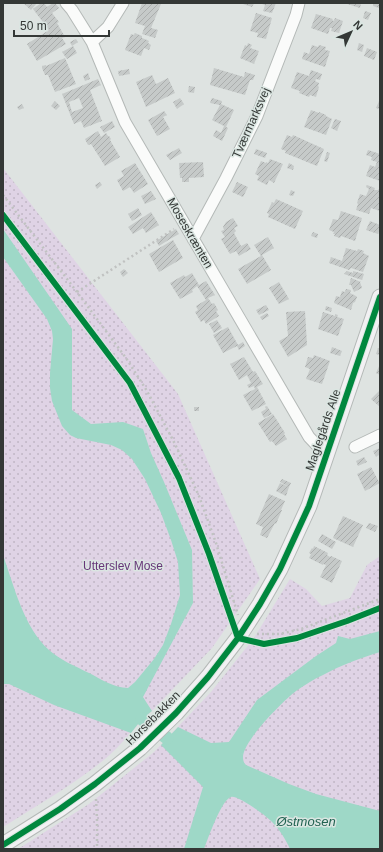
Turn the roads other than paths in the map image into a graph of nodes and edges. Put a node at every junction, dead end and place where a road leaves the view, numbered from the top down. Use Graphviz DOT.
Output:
graph roads {
  1 [pos="66,3"];
  2 [pos="123,3"];
  3 [pos="299,3"];
  4 [pos="92,42"];
  5 [pos="193,239"];
  6 [pos="380,297"];
  7 [pos="380,435"];
  8 [pos="355,447"];
  9 [pos="326,455"];
  10 [pos="280,569"];
  11 [pos="3,845"];
  1 -- 4 [label="street, Moseskrænten"];
  2 -- 4 [label="street"];
  3 -- 5 [label="street, Tværmarksvej"];
  4 -- 5 [label="street, Moseskrænten"];
  5 -- 9 [label="street, Moseskrænten"];
  6 -- 9 [label="street, Maglegårds Alle"];
  7 -- 8 [label="street"];
  9 -- 10 [label="street, Maglegårds Alle"];
  10 -- 11 [label="street, Horsebakken"];
}
